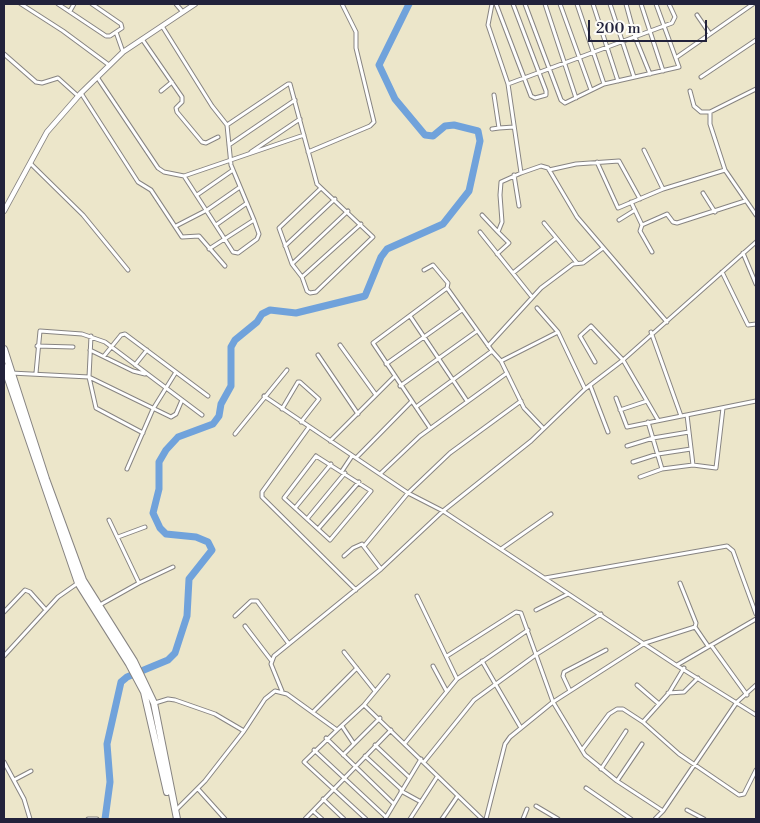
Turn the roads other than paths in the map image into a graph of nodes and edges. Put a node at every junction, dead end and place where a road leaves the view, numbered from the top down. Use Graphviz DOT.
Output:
graph roads {
  1 [pos="21,4"];
  2 [pos="74,4"];
  3 [pos="92,4"];
  4 [pos="176,4"];
  5 [pos="195,4"];
  6 [pos="342,4"];
  7 [pos="494,4"];
  8 [pos="513,4"];
  9 [pos="525,4"];
  10 [pos="545,4"];
  11 [pos="560,4"];
  12 [pos="577,4"];
  13 [pos="593,4"];
  14 [pos="610,4"];
  15 [pos="626,4"];
  16 [pos="641,4"];
  17 [pos="656,4"];
  18 [pos="669,4"];
  19 [pos="740,4"];
  20 [pos="753,4"];
  21 [pos="61,5"];
  22 [pos="746,8"];
  23 [pos="70,11"];
  24 [pos="182,11"];
  25 [pos="697,15"];
  26 [pos="162,25"];
  27 [pos="664,26"];
  28 [pos="116,32"];
  29 [pos="650,32"];
  30 [pos="710,34"];
  31 [pos="635,37"];
  32 [pos="142,38"];
  33 [pos="756,40"];
  34 [pos="621,42"];
  35 [pos="606,48"];
  36 [pos="124,52"];
  37 [pos="592,53"];
  38 [pos="4,54"];
  39 [pos="677,57"];
  40 [pos="578,58"];
  41 [pos="563,63"];
  42 [pos="109,65"];
  43 [pos="549,68"];
  44 [pos="663,71"];
  45 [pos="539,72"];
  46 [pos="650,74"];
  47 [pos="97,76"];
  48 [pos="524,77"];
  49 [pos="634,77"];
  50 [pos="701,77"];
  51 [pos="618,81"];
  52 [pos="172,82"];
  53 [pos="508,84"];
  54 [pos="604,84"];
  55 [pos="756,89"];
  56 [pos="591,90"];
  57 [pos="161,91"];
  58 [pos="690,91"];
  59 [pos="80,94"];
  60 [pos="494,95"];
  61 [pos="576,98"];
  62 [pos="295,100"];
  63 [pos="710,112"];
  64 [pos="300,119"];
  65 [pos="227,126"];
  66 [pos="514,127"];
  67 [pos="499,128"];
  68 [pos="492,129"];
  69 [pos="304,134"];
  70 [pos="218,137"];
  71 [pos="229,145"];
  72 [pos="644,150"];
  73 [pos="308,152"];
  74 [pos="246,156"];
  75 [pos="230,160"];
  76 [pos="30,162"];
  77 [pos="597,162"];
  78 [pos="233,170"];
  79 [pos="549,170"];
  80 [pos="724,170"];
  81 [pos="521,173"];
  82 [pos="514,175"];
  83 [pos="184,176"];
  84 [pos="240,187"];
  85 [pos="321,188"];
  86 [pos="663,189"];
  87 [pos="703,193"];
  88 [pos="197,195"];
  89 [pos="335,199"];
  90 [pos="640,199"];
  91 [pos="745,201"];
  92 [pos="631,202"];
  93 [pos="247,203"];
  94 [pos="519,206"];
  95 [pos="207,210"];
  96 [pos="635,210"];
  97 [pos="4,211"];
  98 [pos="348,211"];
  99 [pos="715,212"];
  100 [pos="482,215"];
  101 [pos="756,215"];
  102 [pos="254,220"];
  103 [pos="619,220"];
  104 [pos="544,223"];
  105 [pos="361,224"];
  106 [pos="216,225"];
  107 [pos="642,225"];
  108 [pos="176,226"];
  109 [pos="480,232"];
  110 [pos="498,232"];
  111 [pos="556,238"];
  112 [pos="225,240"];
  113 [pos="756,242"];
  114 [pos="285,246"];
  115 [pos="603,248"];
  116 [pos="209,249"];
  117 [pos="652,252"];
  118 [pos="743,253"];
  119 [pos="497,254"];
  120 [pos="292,264"];
  121 [pos="577,264"];
  122 [pos="225,266"];
  123 [pos="128,270"];
  124 [pos="424,270"];
  125 [pos="722,272"];
  126 [pos="512,273"];
  127 [pos="302,277"];
  128 [pos="756,284"];
  129 [pos="447,288"];
  130 [pos="532,297"];
  131 [pos="537,308"];
  132 [pos="462,310"];
  133 [pos="410,316"];
  134 [pos="666,322"];
  135 [pos="756,324"];
  136 [pos="477,331"];
  137 [pos="558,332"];
  138 [pos="651,332"];
  139 [pos="91,336"];
  140 [pos="424,337"];
  141 [pos="340,345"];
  142 [pos="37,346"];
  143 [pos="488,346"];
  144 [pos="73,347"];
  145 [pos="111,347"];
  146 [pos="4,348"];
  147 [pos="90,350"];
  148 [pos="147,350"];
  149 [pos="492,352"];
  150 [pos="318,355"];
  151 [pos="104,356"];
  152 [pos="439,358"];
  153 [pos="623,360"];
  154 [pos="501,361"];
  155 [pos="595,362"];
  156 [pos="386,364"];
  157 [pos="135,365"];
  158 [pos="7,369"];
  159 [pos="286,370"];
  160 [pos="176,372"];
  161 [pos="36,373"];
  162 [pos="507,373"];
  163 [pos="146,374"];
  164 [pos="89,377"];
  165 [pos="394,377"];
  166 [pos="454,380"];
  167 [pos="590,385"];
  168 [pos="400,386"];
  169 [pos="164,387"];
  170 [pos="585,389"];
  171 [pos="376,395"];
  172 [pos="208,396"];
  173 [pos="264,396"];
  174 [pos="616,398"];
  175 [pos="182,400"];
  176 [pos="467,401"];
  177 [pos="521,401"];
  178 [pos="647,401"];
  179 [pos="756,401"];
  180 [pos="411,402"];
  181 [pos="416,407"];
  182 [pos="153,408"];
  183 [pos="723,408"];
  184 [pos="282,409"];
  185 [pos="620,410"];
  186 [pos="358,414"];
  187 [pos="687,415"];
  188 [pos="202,416"];
  189 [pos="681,416"];
  190 [pos="658,420"];
  191 [pos="301,422"];
  192 [pos="648,422"];
  193 [pos="309,427"];
  194 [pos="430,428"];
  195 [pos="543,428"];
  196 [pos="608,432"];
  197 [pos="689,432"];
  198 [pos="143,433"];
  199 [pos="235,434"];
  200 [pos="653,438"];
  201 [pos="330,442"];
  202 [pos="627,446"];
  203 [pos="691,449"];
  204 [pos="658,454"];
  205 [pos="354,457"];
  206 [pos="634,462"];
  207 [pos="331,464"];
  208 [pos="693,465"];
  209 [pos="127,469"];
  210 [pos="662,470"];
  211 [pos="344,472"];
  212 [pos="380,474"];
  213 [pos="640,477"];
  214 [pos="359,482"];
  215 [pos="408,493"];
  216 [pos="294,508"];
  217 [pos="443,511"];
  218 [pos="551,514"];
  219 [pos="307,519"];
  220 [pos="109,520"];
  221 [pos="145,527"];
  222 [pos="318,530"];
  223 [pos="118,537"];
  224 [pos="365,545"];
  225 [pos="501,549"];
  226 [pos="344,556"];
  227 [pos="173,567"];
  228 [pos="381,569"];
  229 [pos="545,578"];
  230 [pos="81,582"];
  231 [pos="139,583"];
  232 [pos="680,583"];
  233 [pos="356,590"];
  234 [pos="568,593"];
  235 [pos="417,596"];
  236 [pos="97,607"];
  237 [pos="46,610"];
  238 [pos="536,610"];
  239 [pos="4,612"];
  240 [pos="600,614"];
  241 [pos="756,614"];
  242 [pos="235,616"];
  243 [pos="756,619"];
  244 [pos="245,626"];
  245 [pos="695,627"];
  246 [pos="528,630"];
  247 [pos="645,643"];
  248 [pos="289,644"];
  249 [pos="710,645"];
  250 [pos="606,650"];
  251 [pos="344,652"];
  252 [pos="537,654"];
  253 [pos="4,656"];
  254 [pos="448,656"];
  255 [pos="271,660"];
  256 [pos="482,661"];
  257 [pos="432,666"];
  258 [pos="676,666"];
  259 [pos="357,668"];
  260 [pos="684,668"];
  261 [pos="388,676"];
  262 [pos="698,678"];
  263 [pos="457,679"];
  264 [pos="495,683"];
  265 [pos="637,685"];
  266 [pos="756,685"];
  267 [pos="446,690"];
  268 [pos="282,691"];
  269 [pos="375,691"];
  270 [pos="570,691"];
  271 [pos="668,694"];
  272 [pos="747,695"];
  273 [pos="554,702"];
  274 [pos="738,702"];
  275 [pos="151,704"];
  276 [pos="659,704"];
  277 [pos="364,705"];
  278 [pos="313,712"];
  279 [pos="756,716"];
  280 [pos="380,718"];
  281 [pos="642,722"];
  282 [pos="342,726"];
  283 [pos="521,728"];
  284 [pos="337,730"];
  285 [pos="391,730"];
  286 [pos="244,731"];
  287 [pos="626,731"];
  288 [pos="326,738"];
  289 [pos="354,744"];
  290 [pos="405,744"];
  291 [pos="642,744"];
  292 [pos="376,745"];
  293 [pos="314,750"];
  294 [pos="582,750"];
  295 [pos="343,755"];
  296 [pos="365,756"];
  297 [pos="422,761"];
  298 [pos="4,762"];
  299 [pos="694,764"];
  300 [pos="355,767"];
  301 [pos="601,769"];
  302 [pos="756,770"];
  303 [pos="31,771"];
  304 [pos="409,776"];
  305 [pos="437,777"];
  306 [pos="344,778"];
  307 [pos="14,780"];
  308 [pos="617,781"];
  309 [pos="586,788"];
  310 [pos="198,789"];
  311 [pos="333,789"];
  312 [pos="401,791"];
  313 [pos="457,796"];
  314 [pos="323,800"];
  315 [pos="421,802"];
  316 [pos="394,804"];
  317 [pos="536,806"];
  318 [pos="527,809"];
  319 [pos="687,810"];
  320 [pos="176,811"];
  321 [pos="313,811"];
  322 [pos="663,811"];
  323 [pos="386,818"];
  324 [pos="478,818"];
  325 [pos="30,819"];
  326 [pos="88,819"];
  327 [pos="97,819"];
  328 [pos="173,819"];
  329 [pos="177,819"];
  330 [pos="225,819"];
  331 [pos="305,819"];
  332 [pos="322,819"];
  333 [pos="344,819"];
  334 [pos="366,819"];
  335 [pos="410,819"];
  336 [pos="442,819"];
  337 [pos="484,819"];
  338 [pos="523,819"];
  339 [pos="558,819"];
  340 [pos="632,819"];
  341 [pos="657,819"];
  342 [pos="704,819"];
  1 -- 42 [label="street"];
  2 -- 23 [label="street"];
  3 -- 28 [label="street"];
  4 -- 24 [label="street"];
  5 -- 24 [label="street"];
  6 -- 73 [label="street"];
  7 -- 48 [label="street"];
  7 -- 53 [label="street"];
  8 -- 45 [label="street"];
  9 -- 43 [label="street"];
  10 -- 41 [label="street"];
  11 -- 40 [label="street"];
  12 -- 37 [label="street"];
  13 -- 35 [label="street"];
  14 -- 34 [label="street"];
  15 -- 31 [label="street"];
  16 -- 29 [label="street"];
  17 -- 27 [label="street"];
  18 -- 27 [label="street"];
  19 -- 22 [label="street"];
  20 -- 22 [label="street"];
  21 -- 23 [label="street"];
  22 -- 30 [label="street"];
  23 -- 28 [label="street"];
  24 -- 26 [label="street"];
  25 -- 30 [label="street"];
  26 -- 32 [label="street"];
  26 -- 65 [label="street"];
  27 -- 29 [label="street"];
  27 -- 39 [label="street"];
  28 -- 36 [label="street"];
  29 -- 31 [label="street"];
  29 -- 44 [label="street"];
  30 -- 39 [label="street"];
  31 -- 34 [label="street"];
  31 -- 46 [label="street"];
  32 -- 36 [label="street"];
  32 -- 52 [label="street"];
  33 -- 50 [label="street"];
  34 -- 35 [label="street"];
  34 -- 49 [label="street"];
  35 -- 37 [label="street"];
  35 -- 51 [label="street"];
  36 -- 42 [label="street"];
  37 -- 40 [label="street"];
  37 -- 54 [label="street"];
  38 -- 59 [label="street"];
  39 -- 44 [label="street"];
  40 -- 41 [label="street"];
  40 -- 56 [label="street"];
  41 -- 43 [label="street"];
  41 -- 61 [label="street"];
  42 -- 47 [label="street"];
  43 -- 45 [label="street"];
  43 -- 61 [label="street"];
  44 -- 46 [label="street"];
  45 -- 48 [label="street"];
  45 -- 48 [label="street"];
  46 -- 49 [label="street"];
  47 -- 59 [label="street"];
  47 -- 83 [label="street"];
  48 -- 53 [label="street"];
  49 -- 51 [label="street"];
  51 -- 54 [label="street"];
  52 -- 57 [label="street"];
  52 -- 70 [label="street"];
  53 -- 66 [label="street"];
  54 -- 56 [label="street"];
  55 -- 63 [label="street"];
  56 -- 61 [label="street"];
  58 -- 63 [label="street"];
  59 -- 76 [label="street"];
  59 -- 108 [label="street"];
  60 -- 67 [label="street"];
  62 -- 64 [label="street"];
  62 -- 65 [label="street"];
  62 -- 71 [label="street"];
  63 -- 80 [label="street"];
  64 -- 69 [label="street"];
  64 -- 74 [label="street"];
  65 -- 71 [label="street"];
  66 -- 67 [label="street"];
  66 -- 81 [label="street"];
  67 -- 68 [label="street"];
  69 -- 73 [label="street"];
  69 -- 74 [label="street"];
  71 -- 75 [label="street"];
  72 -- 86 [label="street"];
  73 -- 85 [label="street"];
  74 -- 75 [label="street"];
  75 -- 78 [label="street"];
  75 -- 83 [label="street"];
  76 -- 97 [label="street"];
  76 -- 123 [label="street"];
  77 -- 79 [label="street"];
  77 -- 90 [label="street"];
  77 -- 92 [label="street"];
  78 -- 84 [label="street"];
  78 -- 88 [label="street"];
  79 -- 81 [label="street"];
  79 -- 115 [label="street"];
  80 -- 86 [label="street"];
  80 -- 91 [label="street"];
  81 -- 82 [label="street"];
  82 -- 94 [label="street"];
  82 -- 110 [label="street"];
  83 -- 88 [label="street"];
  84 -- 93 [label="street"];
  84 -- 95 [label="street"];
  85 -- 89 [label="street"];
  85 -- 114 [label="street"];
  86 -- 90 [label="street"];
  87 -- 99 [label="street"];
  88 -- 95 [label="street"];
  89 -- 98 [label="street"];
  89 -- 114 [label="street"];
  90 -- 92 [label="street"];
  91 -- 99 [label="street"];
  91 -- 101 [label="street"];
  92 -- 96 [label="street"];
  93 -- 102 [label="street"];
  93 -- 106 [label="street"];
  95 -- 106 [label="street"];
  95 -- 108 [label="street"];
  96 -- 103 [label="street"];
  96 -- 107 [label="street"];
  98 -- 105 [label="street"];
  98 -- 120 [label="street"];
  99 -- 107 [label="street"];
  100 -- 110 [label="street"];
  102 -- 112 [label="street"];
  102 -- 112 [label="street"];
  104 -- 111 [label="street"];
  105 -- 127 [label="street"];
  105 -- 127 [label="street"];
  106 -- 112 [label="street"];
  107 -- 117 [label="street"];
  108 -- 116 [label="street"];
  109 -- 119 [label="street"];
  110 -- 119 [label="street"];
  111 -- 121 [label="street"];
  111 -- 126 [label="street"];
  112 -- 116 [label="street"];
  113 -- 118 [label="street"];
  114 -- 120 [label="street"];
  115 -- 121 [label="street"];
  115 -- 134 [label="street"];
  116 -- 122 [label="street"];
  118 -- 125 [label="street"];
  118 -- 128 [label="street"];
  119 -- 126 [label="street"];
  120 -- 127 [label="street"];
  121 -- 130 [label="street"];
  124 -- 129 [label="street"];
  125 -- 134 [label="street"];
  125 -- 135 [label="street"];
  126 -- 130 [label="street"];
  129 -- 132 [label="street"];
  129 -- 133 [label="street"];
  130 -- 143 [label="street"];
  131 -- 137 [label="street"];
  132 -- 136 [label="street"];
  132 -- 140 [label="street"];
  133 -- 140 [label="street"];
  133 -- 156 [label="street"];
  134 -- 138 [label="street"];
  136 -- 143 [label="street"];
  136 -- 152 [label="street"];
  137 -- 154 [label="street"];
  137 -- 170 [label="street"];
  138 -- 153 [label="street"];
  138 -- 189 [label="street"];
  139 -- 142 [label="street"];
  139 -- 145 [label="street"];
  139 -- 147 [label="street"];
  140 -- 152 [label="street"];
  140 -- 156 [label="street"];
  141 -- 171 [label="street"];
  142 -- 144 [label="street"];
  142 -- 161 [label="street"];
  143 -- 149 [label="street"];
  145 -- 148 [label="street"];
  145 -- 151 [label="street"];
  145 -- 157 [label="street"];
  146 -- 158 [label="highway"];
  147 -- 151 [label="street"];
  147 -- 164 [label="street"];
  148 -- 157 [label="street"];
  148 -- 160 [label="street"];
  149 -- 154 [label="street"];
  149 -- 166 [label="street"];
  150 -- 186 [label="street"];
  151 -- 163 [label="street"];
  152 -- 166 [label="street"];
  152 -- 168 [label="street"];
  153 -- 155 [label="street"];
  153 -- 167 [label="street"];
  153 -- 178 [label="street"];
  154 -- 162 [label="street"];
  156 -- 165 [label="street"];
  157 -- 163 [label="street"];
  158 -- 161 [label="street"];
  158 -- 230 [label="highway"];
  159 -- 173 [label="street"];
  160 -- 169 [label="street"];
  160 -- 172 [label="street"];
  161 -- 164 [label="street"];
  162 -- 176 [label="street"];
  162 -- 177 [label="street"];
  163 -- 169 [label="street"];
  164 -- 182 [label="street"];
  164 -- 198 [label="street"];
  165 -- 168 [label="street"];
  165 -- 171 [label="street"];
  166 -- 176 [label="street"];
  166 -- 181 [label="street"];
  167 -- 170 [label="street"];
  167 -- 196 [label="street"];
  168 -- 180 [label="street"];
  169 -- 175 [label="street"];
  169 -- 182 [label="street"];
  170 -- 195 [label="street"];
  171 -- 186 [label="street"];
  173 -- 184 [label="street"];
  173 -- 199 [label="street"];
  174 -- 185 [label="street"];
  175 -- 182 [label="street"];
  175 -- 188 [label="street"];
  176 -- 194 [label="street"];
  177 -- 195 [label="street"];
  177 -- 215 [label="street"];
  178 -- 185 [label="street"];
  178 -- 190 [label="street"];
  179 -- 183 [label="street"];
  180 -- 181 [label="street"];
  180 -- 205 [label="street"];
  181 -- 194 [label="street"];
  182 -- 198 [label="street"];
  183 -- 187 [label="street"];
  183 -- 208 [label="street"];
  184 -- 191 [label="street"];
  184 -- 191 [label="street"];
  185 -- 192 [label="street"];
  186 -- 201 [label="street"];
  187 -- 189 [label="street"];
  187 -- 197 [label="street"];
  189 -- 190 [label="street"];
  190 -- 192 [label="street"];
  191 -- 193 [label="street"];
  192 -- 200 [label="street"];
  193 -- 201 [label="street"];
  193 -- 233 [label="street"];
  194 -- 212 [label="street"];
  195 -- 217 [label="street"];
  197 -- 200 [label="street"];
  197 -- 203 [label="street"];
  198 -- 209 [label="street"];
  200 -- 202 [label="street"];
  200 -- 204 [label="street"];
  201 -- 205 [label="street"];
  203 -- 204 [label="street"];
  203 -- 208 [label="street"];
  204 -- 206 [label="street"];
  204 -- 210 [label="street"];
  205 -- 211 [label="street"];
  205 -- 212 [label="street"];
  207 -- 211 [label="street"];
  207 -- 216 [label="street"];
  207 -- 216 [label="street"];
  208 -- 210 [label="street"];
  210 -- 213 [label="street"];
  211 -- 214 [label="street"];
  211 -- 219 [label="street"];
  212 -- 215 [label="street"];
  214 -- 222 [label="street"];
  214 -- 222 [label="street"];
  215 -- 217 [label="street"];
  215 -- 224 [label="street"];
  216 -- 219 [label="street"];
  217 -- 225 [label="street"];
  217 -- 228 [label="street"];
  218 -- 225 [label="street"];
  219 -- 222 [label="street"];
  220 -- 223 [label="street"];
  221 -- 223 [label="street"];
  223 -- 231 [label="street"];
  224 -- 226 [label="street"];
  224 -- 228 [label="street"];
  225 -- 229 [label="street"];
  227 -- 231 [label="street"];
  228 -- 233 [label="street"];
  229 -- 234 [label="street"];
  229 -- 241 [label="street"];
  230 -- 236 [label="highway"];
  230 -- 237 [label="street"];
  231 -- 236 [label="street"];
  232 -- 245 [label="street"];
  233 -- 248 [label="street"];
  234 -- 238 [label="street"];
  234 -- 240 [label="street"];
  235 -- 254 [label="street"];
  236 -- 275 [label="highway"];
  237 -- 239 [label="street"];
  237 -- 253 [label="street"];
  240 -- 247 [label="street"];
  240 -- 252 [label="street"];
  242 -- 248 [label="street"];
  243 -- 249 [label="street"];
  244 -- 255 [label="street"];
  245 -- 247 [label="street"];
  245 -- 249 [label="street"];
  246 -- 252 [label="street"];
  246 -- 254 [label="street"];
  246 -- 256 [label="street"];
  247 -- 258 [label="street"];
  247 -- 270 [label="street"];
  248 -- 255 [label="street"];
  249 -- 258 [label="street"];
  249 -- 272 [label="street"];
  250 -- 270 [label="street"];
  251 -- 259 [label="street"];
  252 -- 264 [label="street"];
  252 -- 273 [label="street"];
  254 -- 263 [label="street"];
  255 -- 268 [label="street"];
  256 -- 263 [label="street"];
  256 -- 264 [label="street"];
  257 -- 267 [label="street"];
  258 -- 260 [label="street"];
  259 -- 269 [label="street"];
  259 -- 278 [label="street"];
  260 -- 262 [label="street"];
  260 -- 271 [label="street"];
  261 -- 269 [label="street"];
  262 -- 271 [label="street"];
  262 -- 274 [label="street"];
  263 -- 267 [label="street"];
  264 -- 283 [label="street"];
  264 -- 297 [label="street"];
  265 -- 276 [label="street"];
  266 -- 272 [label="street"];
  267 -- 290 [label="street"];
  268 -- 278 [label="street"];
  268 -- 286 [label="street"];
  269 -- 277 [label="street"];
  270 -- 273 [label="street"];
  271 -- 276 [label="street"];
  272 -- 274 [label="street"];
  273 -- 283 [label="street"];
  273 -- 294 [label="street"];
  274 -- 279 [label="street"];
  274 -- 299 [label="street"];
  275 -- 286 [label="street"];
  275 -- 320 [label="highway"];
  275 -- 328 [label="highway"];
  276 -- 281 [label="street"];
  277 -- 280 [label="street"];
  277 -- 282 [label="street"];
  278 -- 284 [label="street"];
  280 -- 285 [label="street"];
  280 -- 289 [label="street"];
  281 -- 294 [label="street"];
  281 -- 299 [label="street"];
  282 -- 284 [label="street"];
  282 -- 289 [label="street"];
  283 -- 337 [label="street"];
  284 -- 288 [label="street"];
  285 -- 290 [label="street"];
  285 -- 292 [label="street"];
  286 -- 310 [label="street"];
  287 -- 301 [label="street"];
  288 -- 293 [label="street"];
  288 -- 295 [label="street"];
  289 -- 295 [label="street"];
  290 -- 297 [label="street"];
  291 -- 308 [label="street"];
  292 -- 296 [label="street"];
  292 -- 304 [label="street"];
  293 -- 306 [label="street"];
  293 -- 311 [label="street"];
  294 -- 301 [label="street"];
  295 -- 300 [label="street"];
  296 -- 300 [label="street"];
  296 -- 312 [label="street"];
  297 -- 304 [label="street"];
  297 -- 305 [label="street"];
  298 -- 307 [label="street"];
  299 -- 302 [label="street"];
  299 -- 322 [label="street"];
  300 -- 306 [label="street"];
  300 -- 316 [label="street"];
  301 -- 308 [label="street"];
  303 -- 307 [label="street"];
  304 -- 312 [label="street"];
  305 -- 313 [label="street"];
  305 -- 315 [label="street"];
  306 -- 311 [label="street"];
  306 -- 323 [label="street"];
  307 -- 325 [label="street"];
  308 -- 322 [label="street"];
  309 -- 340 [label="street"];
  310 -- 320 [label="street"];
  310 -- 330 [label="street"];
  311 -- 314 [label="street"];
  311 -- 334 [label="street"];
  312 -- 315 [label="street"];
  312 -- 316 [label="street"];
  313 -- 324 [label="street"];
  313 -- 336 [label="street"];
  314 -- 321 [label="street"];
  314 -- 333 [label="street"];
  315 -- 335 [label="street"];
  316 -- 323 [label="street"];
  317 -- 339 [label="street"];
  318 -- 338 [label="street"];
  319 -- 342 [label="street"];
  320 -- 329 [label="highway"];
  321 -- 331 [label="street"];
  321 -- 332 [label="street"];
  322 -- 341 [label="street"];
  324 -- 337 [label="street"];
  326 -- 327 [label="street"];
}
